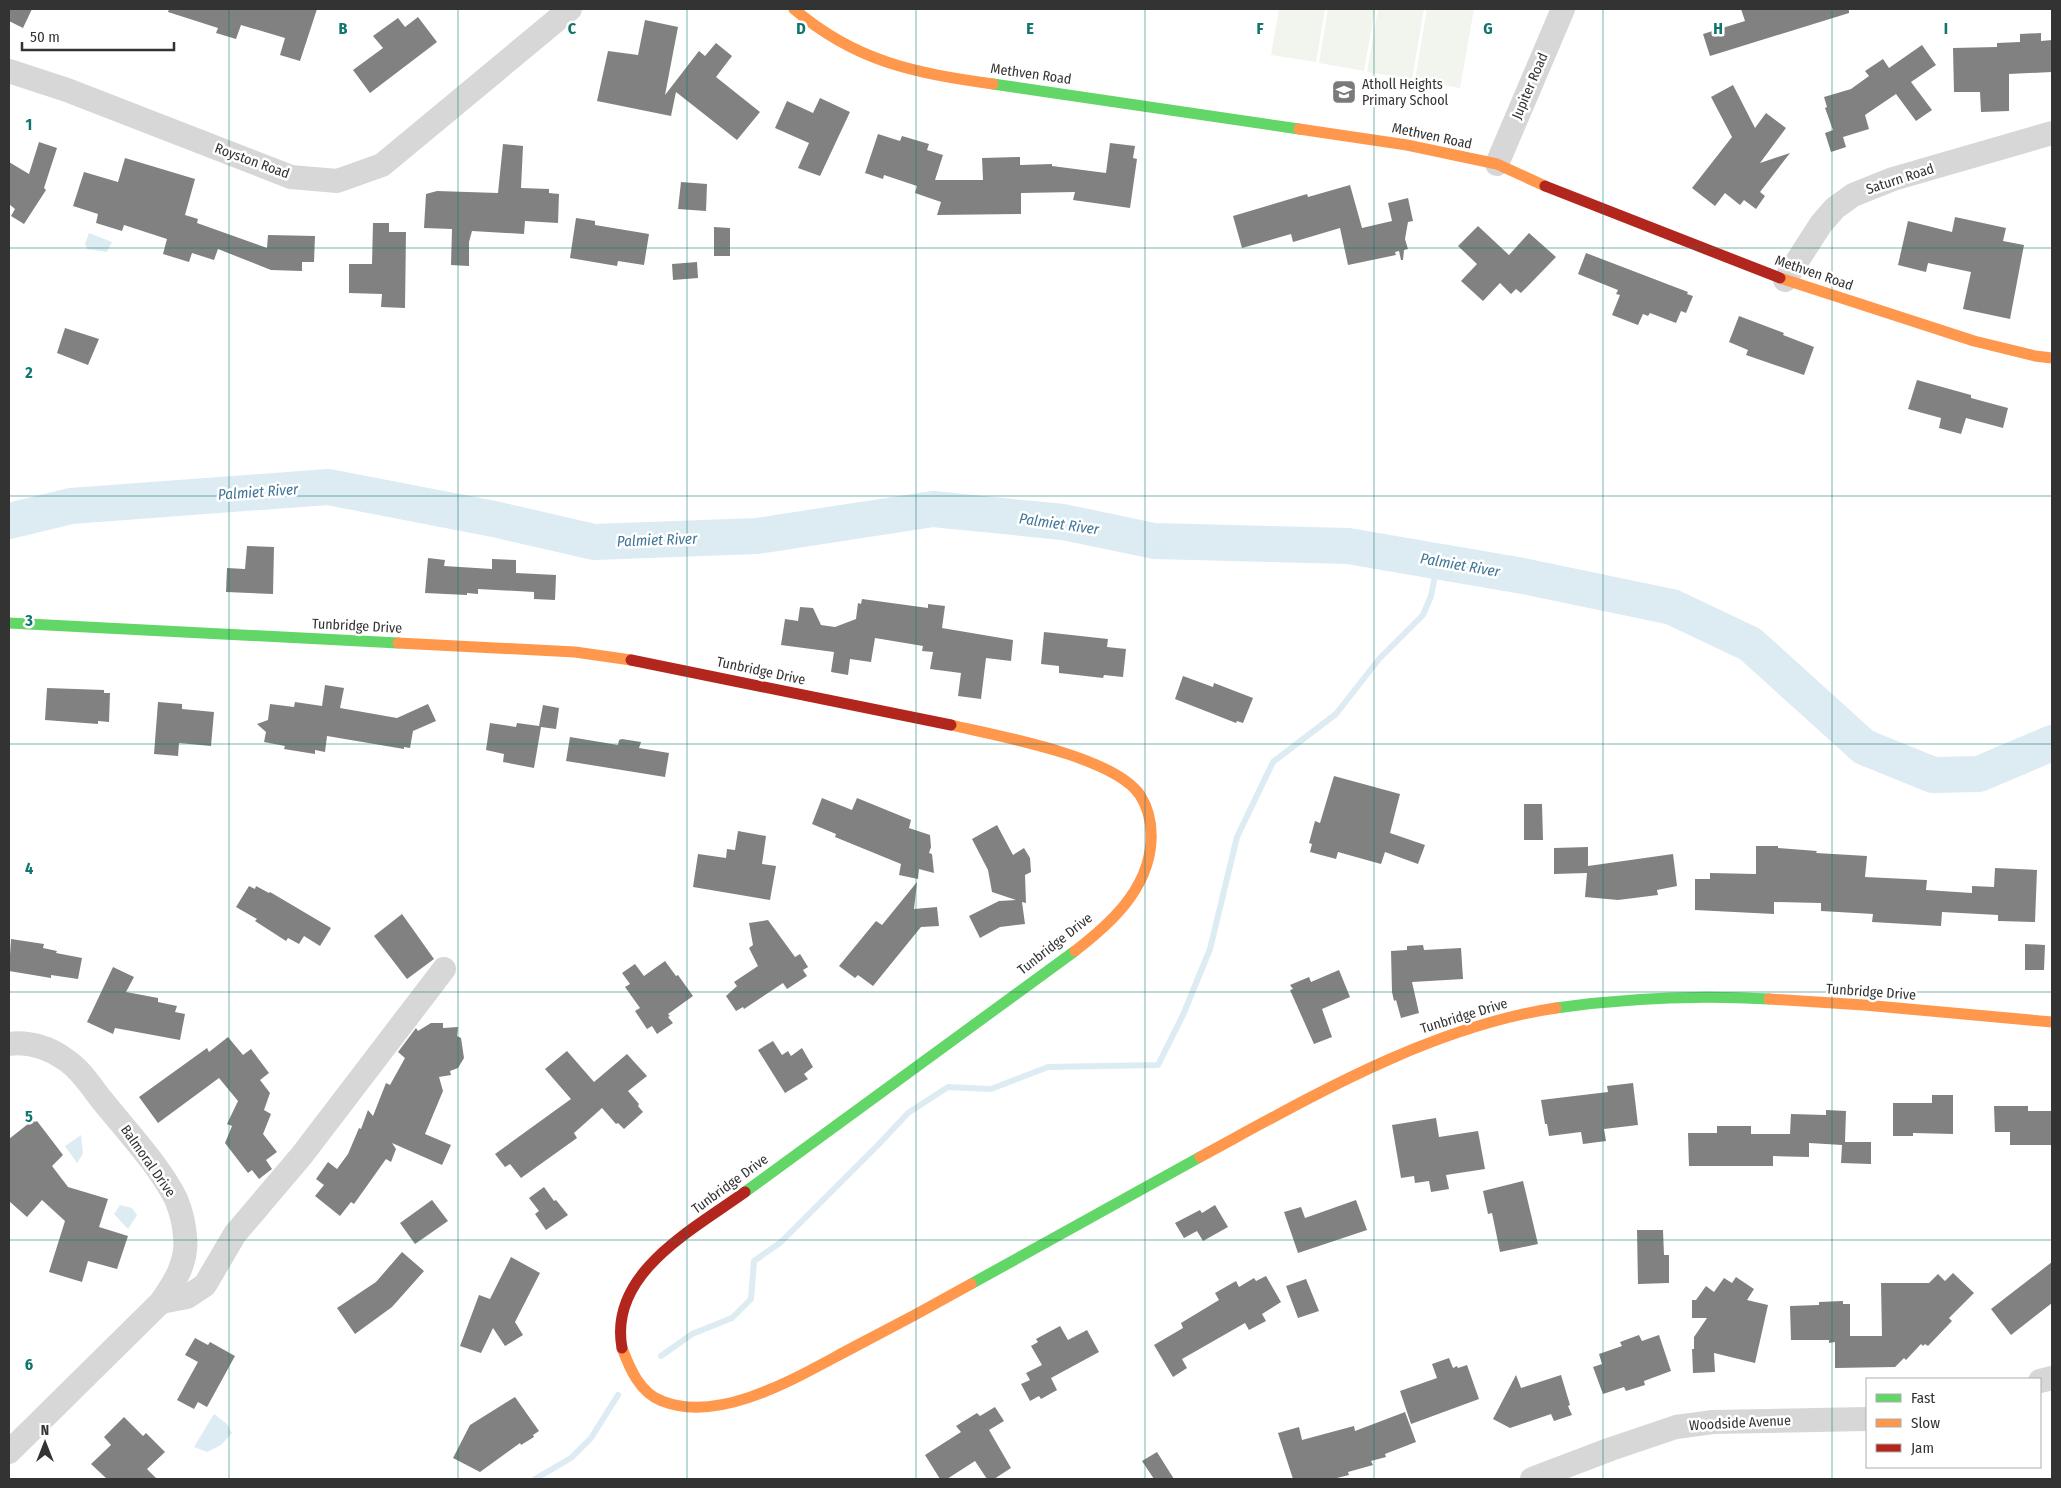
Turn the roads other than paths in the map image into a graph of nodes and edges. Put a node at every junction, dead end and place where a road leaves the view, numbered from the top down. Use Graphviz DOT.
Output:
graph roads {
  1 [pos="570,9"];
  2 [pos="794,9"];
  3 [pos="1563,9"];
  4 [pos="9,71"];
  5 [pos="2052,132"];
  6 [pos="1497,164"];
  7 [pos="1785,280"];
  8 [pos="2052,358"];
  9 [pos="9,623"];
  10 [pos="444,969"];
  11 [pos="2052,1022"];
  12 [pos="9,1044"];
  13 [pos="161,1302"];
  14 [pos="1866,1419"];
  15 [pos="9,1452"];
  16 [pos="1532,1479"];
  1 -- 4 [label="street, Royston Road"];
  2 -- 6 [label="street, Methven Road"];
  3 -- 6 [label="street, Jupiter Road"];
  5 -- 7 [label="street, Saturn Road"];
  6 -- 7 [label="street, Methven Road"];
  7 -- 8 [label="street, Methven Road"];
  9 -- 11 [label="street, Tunbridge Drive"];
  10 -- 13 [label="street"];
  12 -- 13 [label="street, Balmoral Drive"];
  13 -- 15 [label="street, Balmoral Drive"];
  14 -- 16 [label="street, Woodside Avenue"];
}
